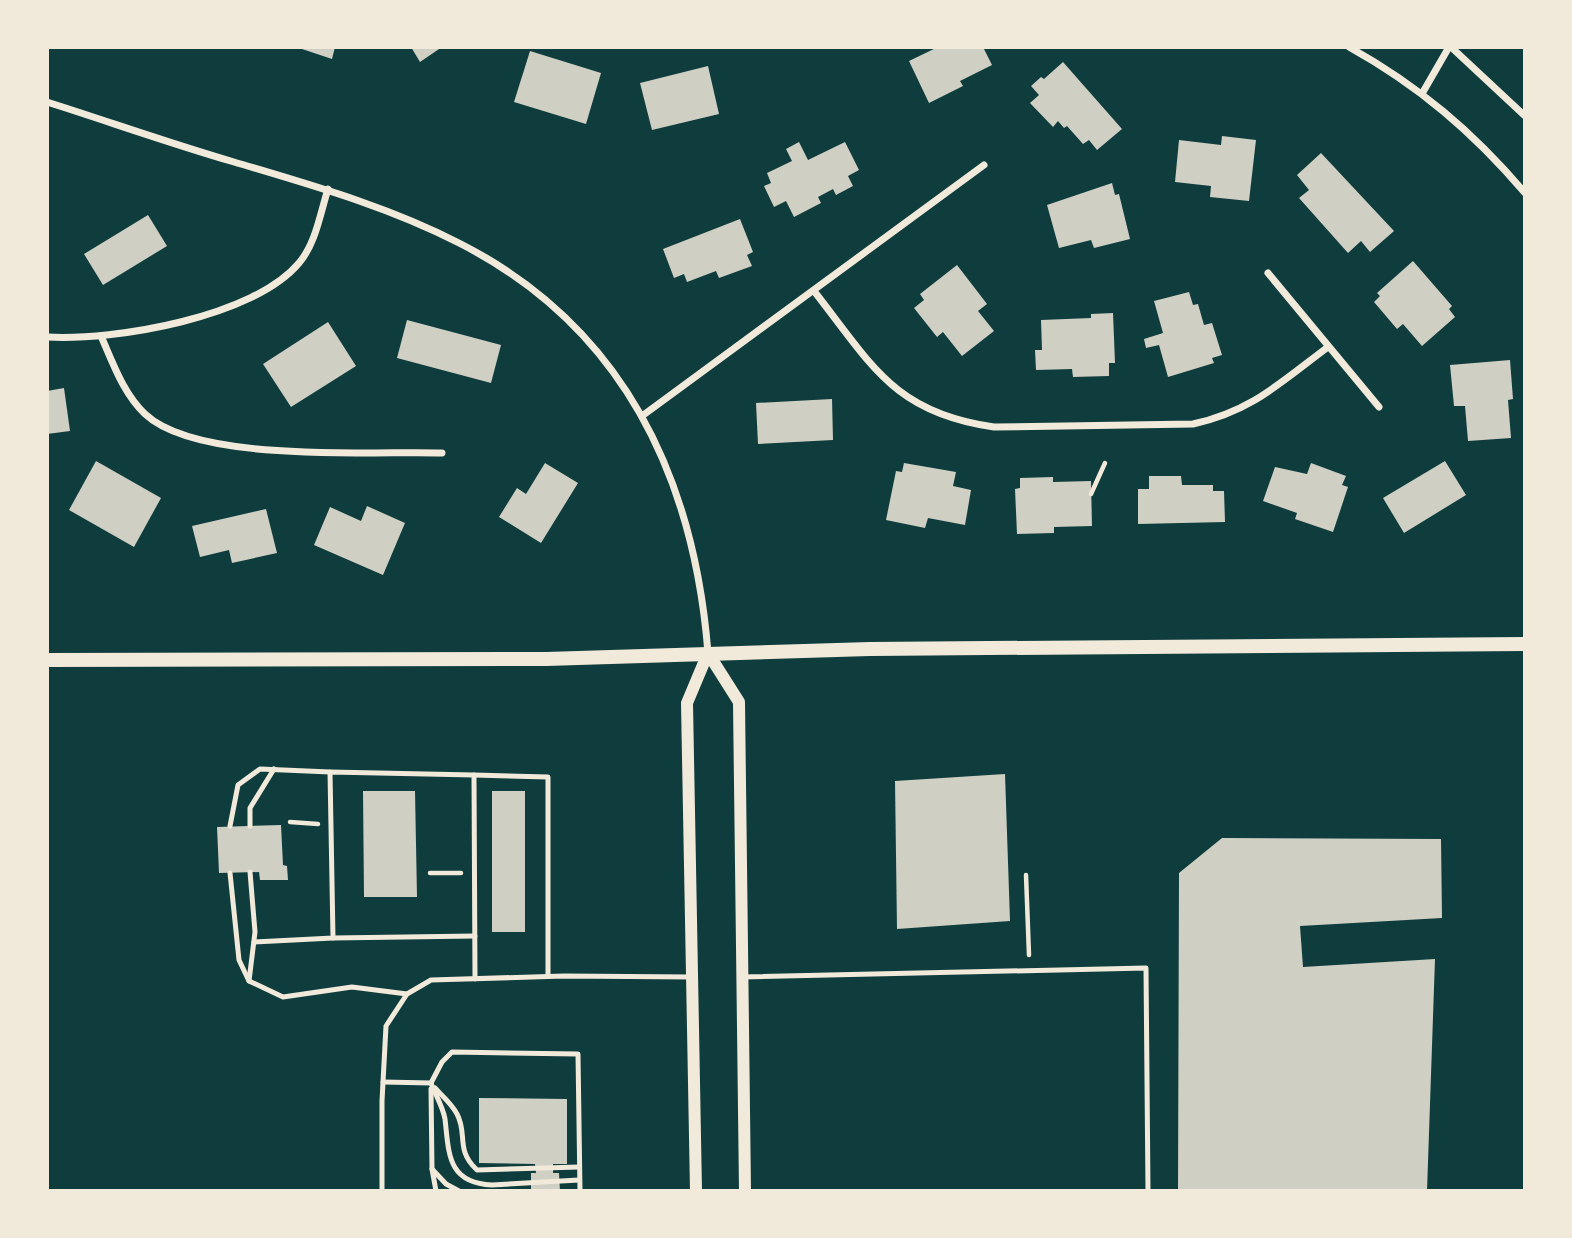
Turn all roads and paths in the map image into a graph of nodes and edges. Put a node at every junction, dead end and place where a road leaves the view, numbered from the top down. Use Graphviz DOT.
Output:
graph roads {
  1 [pos="1349,47"];
  2 [pos="1450,47"];
  3 [pos="1423,92"];
  4 [pos="47,102"];
  5 [pos="1525,116"];
  6 [pos="984,165"];
  7 [pos="328,189"];
  8 [pos="1525,193"];
  9 [pos="1268,273"];
  10 [pos="814,291"];
  11 [pos="101,336"];
  12 [pos="47,337"];
  13 [pos="1328,347"];
  14 [pos="1379,407"];
  15 [pos="642,416"];
  16 [pos="442,453"];
  17 [pos="1105,463"];
  18 [pos="1091,494"];
  19 [pos="1525,644"];
  20 [pos="708,653"];
  21 [pos="47,660"];
  22 [pos="274,769"];
  23 [pos="330,772"];
  24 [pos="474,775"];
  25 [pos="290,822"];
  26 [pos="331,824"];
  27 [pos="230,826"];
  28 [pos="250,826"];
  29 [pos="250,872"];
  30 [pos="230,873"];
  31 [pos="430,873"];
  32 [pos="475,873"];
  33 [pos="1026,875"];
  34 [pos="475,936"];
  35 [pos="333,938"];
  36 [pos="254,942"];
  37 [pos="1030,971"];
  38 [pos="548,976"];
  39 [pos="692,977"];
  40 [pos="742,977"];
  41 [pos="475,979"];
  42 [pos="249,981"];
  43 [pos="407,993"];
  44 [pos="383,1082"];
  45 [pos="430,1083"];
  46 [pos="579,1167"];
  47 [pos="432,1169"];
  48 [pos="579,1180"];
  49 [pos="382,1191"];
  50 [pos="436,1191"];
  51 [pos="459,1191"];
  52 [pos="580,1191"];
  53 [pos="696,1191"];
  54 [pos="745,1191"];
  55 [pos="1148,1191"];
  1 -- 3 [label="street"];
  2 -- 3 [label="street"];
  2 -- 5 [label="street"];
  3 -- 8 [label="street"];
  4 -- 7 [label="street"];
  6 -- 10 [label="street"];
  7 -- 11 [label="street"];
  7 -- 15 [label="street"];
  9 -- 13 [label="street"];
  10 -- 13 [label="street"];
  10 -- 15 [label="street"];
  11 -- 12 [label="street"];
  11 -- 16 [label="street"];
  13 -- 14 [label="street"];
  15 -- 20 [label="street"];
  17 -- 18 [label="path"];
  19 -- 20 [label="main road"];
  20 -- 21 [label="main road"];
  20 -- 39 [label="street"];
  20 -- 40 [label="street"];
  22 -- 23 [label="lane"];
  22 -- 27 [label="lane"];
  22 -- 28 [label="lane"];
  23 -- 24 [label="lane"];
  23 -- 26 [label="lane"];
  24 -- 32 [label="lane"];
  24 -- 38 [label="lane"];
  25 -- 26 [label="path"];
  26 -- 35 [label="lane"];
  29 -- 36 [label="lane"];
  30 -- 42 [label="lane"];
  31 -- 32 [label="path"];
  32 -- 34 [label="lane"];
  33 -- 37 [label="path"];
  34 -- 35 [label="lane"];
  34 -- 41 [label="lane"];
  35 -- 36 [label="lane"];
  36 -- 42 [label="lane"];
  37 -- 40 [label="lane"];
  37 -- 55 [label="lane"];
  38 -- 39 [label="lane"];
  38 -- 41 [label="lane"];
  39 -- 53 [label="street"];
  40 -- 54 [label="street"];
  41 -- 43 [label="lane"];
  42 -- 43 [label="lane"];
  43 -- 44 [label="lane"];
  44 -- 45 [label="lane"];
  44 -- 49 [label="lane"];
  45 -- 46 [label="lane"];
  45 -- 46 [label="lane"];
  45 -- 47 [label="lane"];
  45 -- 48 [label="lane"];
  46 -- 48 [label="lane"];
  47 -- 50 [label="lane"];
  47 -- 51 [label="lane"];
  48 -- 52 [label="lane"];
}
